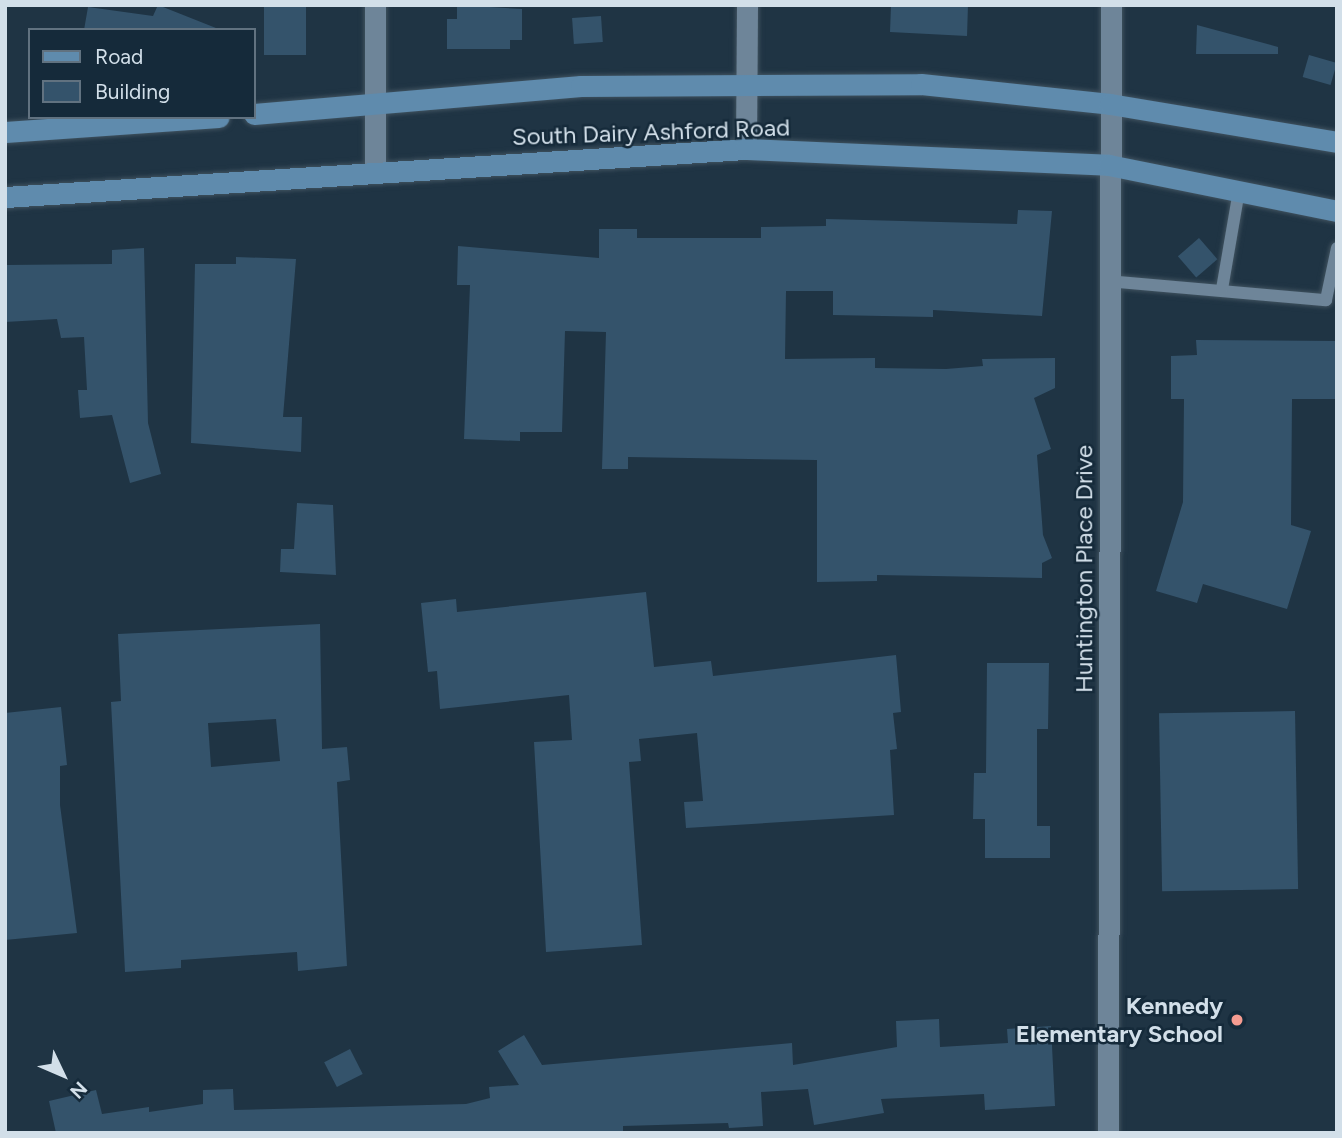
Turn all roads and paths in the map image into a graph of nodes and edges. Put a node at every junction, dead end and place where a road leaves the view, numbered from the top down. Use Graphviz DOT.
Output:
graph roads {
  1 [pos="375,5"];
  2 [pos="747,5"];
  3 [pos="1111,5"];
  4 [pos="747,83"];
  5 [pos="375,101"];
  6 [pos="1110,104"];
  7 [pos="256,114"];
  8 [pos="190,119"];
  9 [pos="5,132"];
  10 [pos="1337,142"];
  11 [pos="746,149"];
  12 [pos="1109,165"];
  13 [pos="375,171"];
  14 [pos="1239,191"];
  15 [pos="5,197"];
  16 [pos="1337,211"];
  17 [pos="1337,248"];
  18 [pos="1107,281"];
  19 [pos="1222,289"];
  20 [pos="1108,1133"];
  1 -- 5 [label="street"];
  2 -- 4 [label="street"];
  3 -- 6 [label="street, Huntington Place Drive"];
  4 -- 5 [label="main road, South Dairy Ashford Road"];
  4 -- 6 [label="main road, South Dairy Ashford Road"];
  4 -- 11 [label="street"];
  5 -- 7 [label="main road, South Dairy Ashford Road"];
  5 -- 13 [label="street"];
  6 -- 10 [label="main road, South Dairy Ashford Road"];
  6 -- 12 [label="street, Huntington Place Drive"];
  8 -- 9 [label="main road"];
  11 -- 12 [label="main road, South Dairy Ashford Road"];
  11 -- 13 [label="main road, South Dairy Ashford Road"];
  12 -- 14 [label="main road, South Dairy Ashford Road"];
  12 -- 18 [label="street, Huntington Place Drive"];
  13 -- 15 [label="main road, South Dairy Ashford Road"];
  14 -- 16 [label="main road, South Dairy Ashford Road"];
  14 -- 19 [label="lane"];
  17 -- 19 [label="lane"];
  18 -- 19 [label="lane"];
  18 -- 20 [label="street, Huntington Place Drive"];
}
